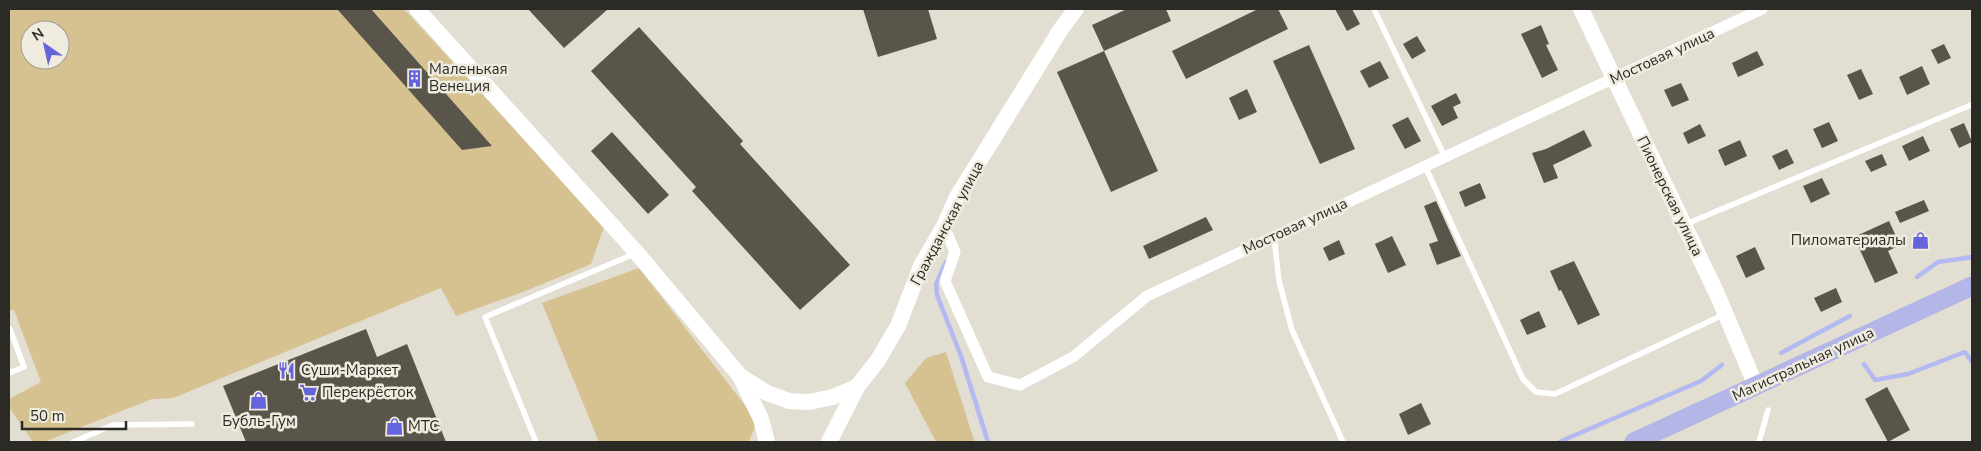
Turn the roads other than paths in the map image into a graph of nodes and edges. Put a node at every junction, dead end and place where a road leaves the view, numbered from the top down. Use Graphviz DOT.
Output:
graph roads {
  1 [pos="417,9"];
  2 [pos="1076,9"];
  3 [pos="1374,9"];
  4 [pos="1580,9"];
  5 [pos="1762,9"];
  6 [pos="1613,78"];
  7 [pos="1972,105"];
  8 [pos="1445,156"];
  9 [pos="1425,166"];
  10 [pos="1684,225"];
  11 [pos="944,226"];
  12 [pos="1274,236"];
  13 [pos="637,253"];
  14 [pos="1972,286"];
  15 [pos="1726,314"];
  16 [pos="9,330"];
  17 [pos="9,373"];
  18 [pos="740,376"];
  19 [pos="1756,386"];
  20 [pos="857,387"];
  21 [pos="1768,410"];
  22 [pos="192,424"];
  23 [pos="73,442"];
  24 [pos="536,442"];
  25 [pos="767,442"];
  26 [pos="830,442"];
  27 [pos="1343,442"];
  28 [pos="1634,442"];
  29 [pos="1760,442"];
  1 -- 13 [label="street"];
  2 -- 11 [label="street, Гражданская улица"];
  3 -- 8 [label="lane"];
  4 -- 6 [label="street, Пионерская улица"];
  5 -- 6 [label="street, Мостовая улица"];
  6 -- 8 [label="street, Мостовая улица"];
  6 -- 10 [label="street, Пионерская улица"];
  7 -- 10 [label="lane"];
  8 -- 9 [label="street, Мостовая улица"];
  9 -- 12 [label="street, Мостовая улица"];
  9 -- 15 [label="lane"];
  10 -- 15 [label="street, Пионерская улица"];
  11 -- 12 [label="street, Мостовая улица"];
  11 -- 20 [label="street, Гражданская улица"];
  12 -- 27 [label="lane"];
  13 -- 18 [label="street"];
  13 -- 24 [label="lane"];
  14 -- 19 [label="main road, Магистральная улица"];
  15 -- 19 [label="street, Пионерская улица"];
  16 -- 17 [label="lane"];
  18 -- 20 [label="street"];
  18 -- 25 [label="street"];
  19 -- 28 [label="main road, Магистральная улица"];
  20 -- 26 [label="street, Гражданская улица"];
  21 -- 29 [label="lane"];
  22 -- 23 [label="lane"];
}
